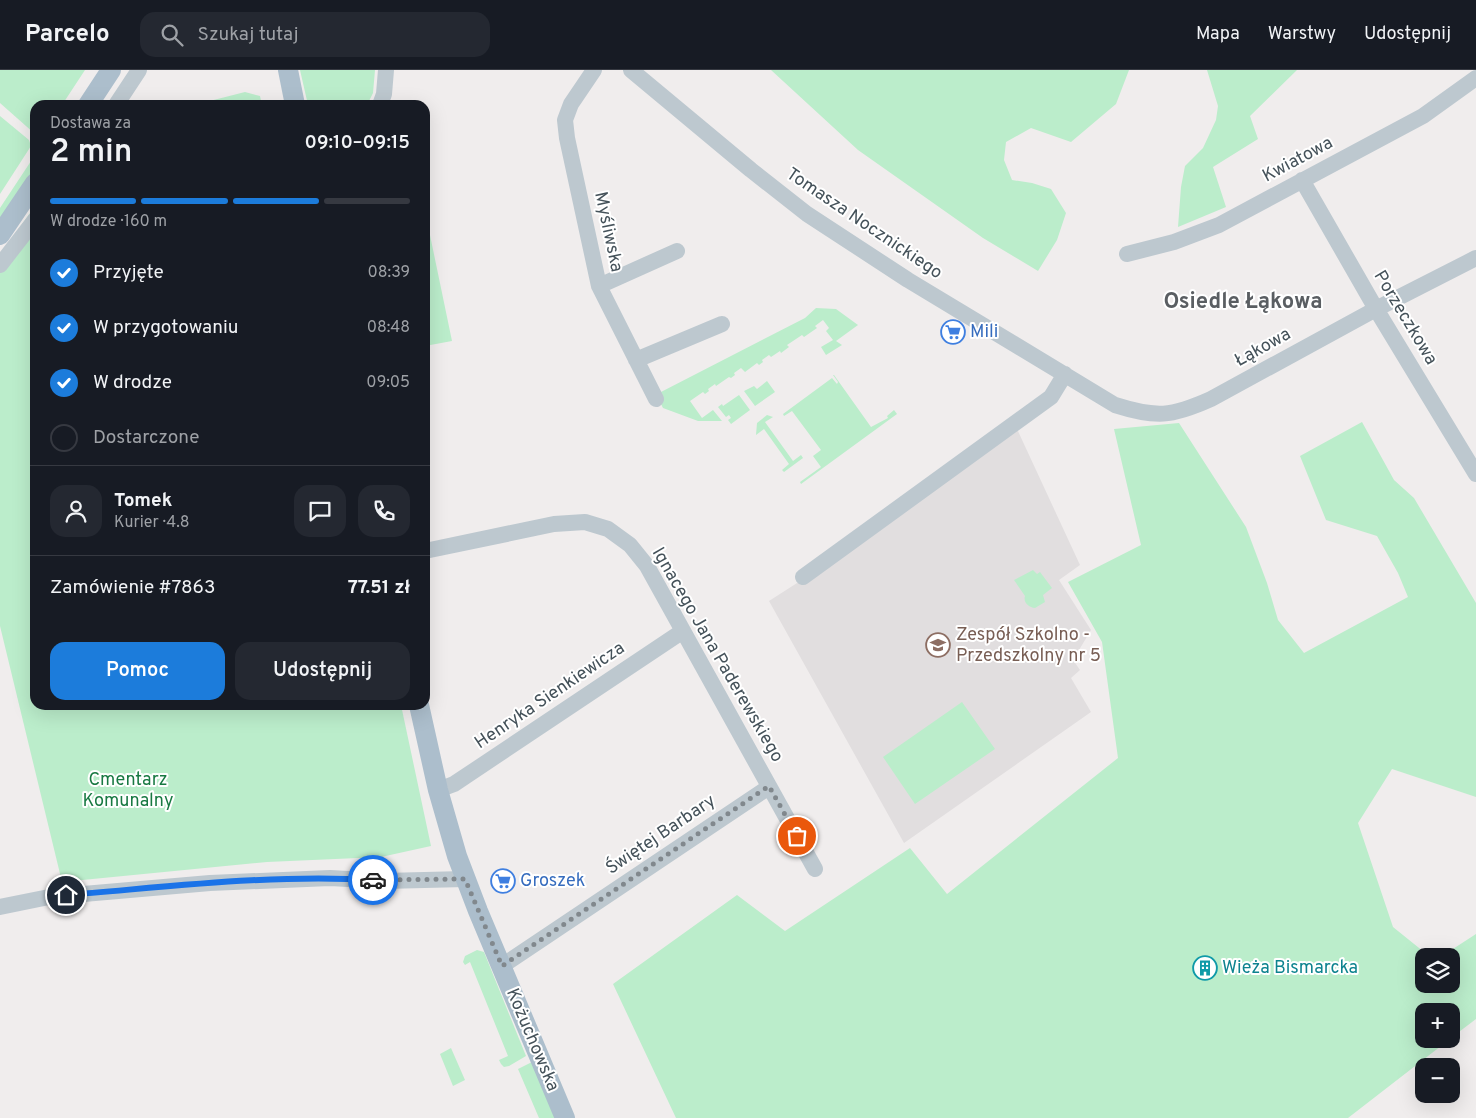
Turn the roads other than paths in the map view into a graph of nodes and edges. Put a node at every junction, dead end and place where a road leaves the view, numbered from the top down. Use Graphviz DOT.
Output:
graph roads {
  1 [pos="112,70"];
  2 [pos="139,70"];
  3 [pos="288,70"];
  4 [pos="386,70"];
  5 [pos="594,70"];
  6 [pos="631,70"];
  7 [pos="1476,78"];
  8 [pos="91,100"];
  9 [pos="119,100"];
  10 [pos="294,100"];
  11 [pos="382,100"];
  12 [pos="1302,180"];
  13 [pos="30,191"];
  14 [pos="30,226"];
  15 [pos="0,236"];
  16 [pos="677,251"];
  17 [pos="1127,254"];
  18 [pos="1476,258"];
  19 [pos="0,265"];
  20 [pos="599,286"];
  21 [pos="1376,309"];
  22 [pos="722,324"];
  23 [pos="636,360"];
  24 [pos="1065,374"];
  25 [pos="656,398"];
  26 [pos="1115,405"];
  27 [pos="1476,474"];
  28 [pos="430,550"];
  29 [pos="803,578"];
  30 [pos="683,631"];
  31 [pos="420,710"];
  32 [pos="769,786"];
  33 [pos="438,790"];
  34 [pos="815,869"];
  35 [pos="465,879"];
  36 [pos="0,907"];
  37 [pos="502,966"];
  38 [pos="565,1118"];
  1 -- 8 [label="main road"];
  2 -- 9 [label="street"];
  3 -- 10 [label="main road"];
  4 -- 11 [label="street"];
  5 -- 20 [label="street, Myśliwska"];
  6 -- 24 [label="street, Tomasza Nocznickiego"];
  7 -- 12 [label="street, Kwiatowa"];
  12 -- 17 [label="street, Kwiatowa"];
  12 -- 21 [label="street, Porzeczkowa"];
  13 -- 15 [label="main road"];
  14 -- 19 [label="street"];
  16 -- 20 [label="street"];
  18 -- 21 [label="street, Łąkowa"];
  20 -- 23 [label="street, Myśliwska"];
  21 -- 26 [label="street, Łąkowa"];
  21 -- 27 [label="street, Porzeczkowa"];
  22 -- 23 [label="street"];
  23 -- 25 [label="street, Myśliwska"];
  24 -- 26 [label="street, Tomasza Nocznickiego"];
  24 -- 29 [label="street"];
  28 -- 30 [label="street, Ignacego Jana Paderewskiego"];
  30 -- 32 [label="street, Ignacego Jana Paderewskiego"];
  30 -- 33 [label="street, Henryka Sienkiewicza"];
  31 -- 33 [label="main road, Kożuchowska"];
  32 -- 34 [label="street, Ignacego Jana Paderewskiego"];
  32 -- 37 [label="street, Świętej Barbary"];
  33 -- 35 [label="main road, Kożuchowska"];
  35 -- 36 [label="street"];
  35 -- 37 [label="main road, Kożuchowska"];
  37 -- 38 [label="main road, Kożuchowska"];
}
